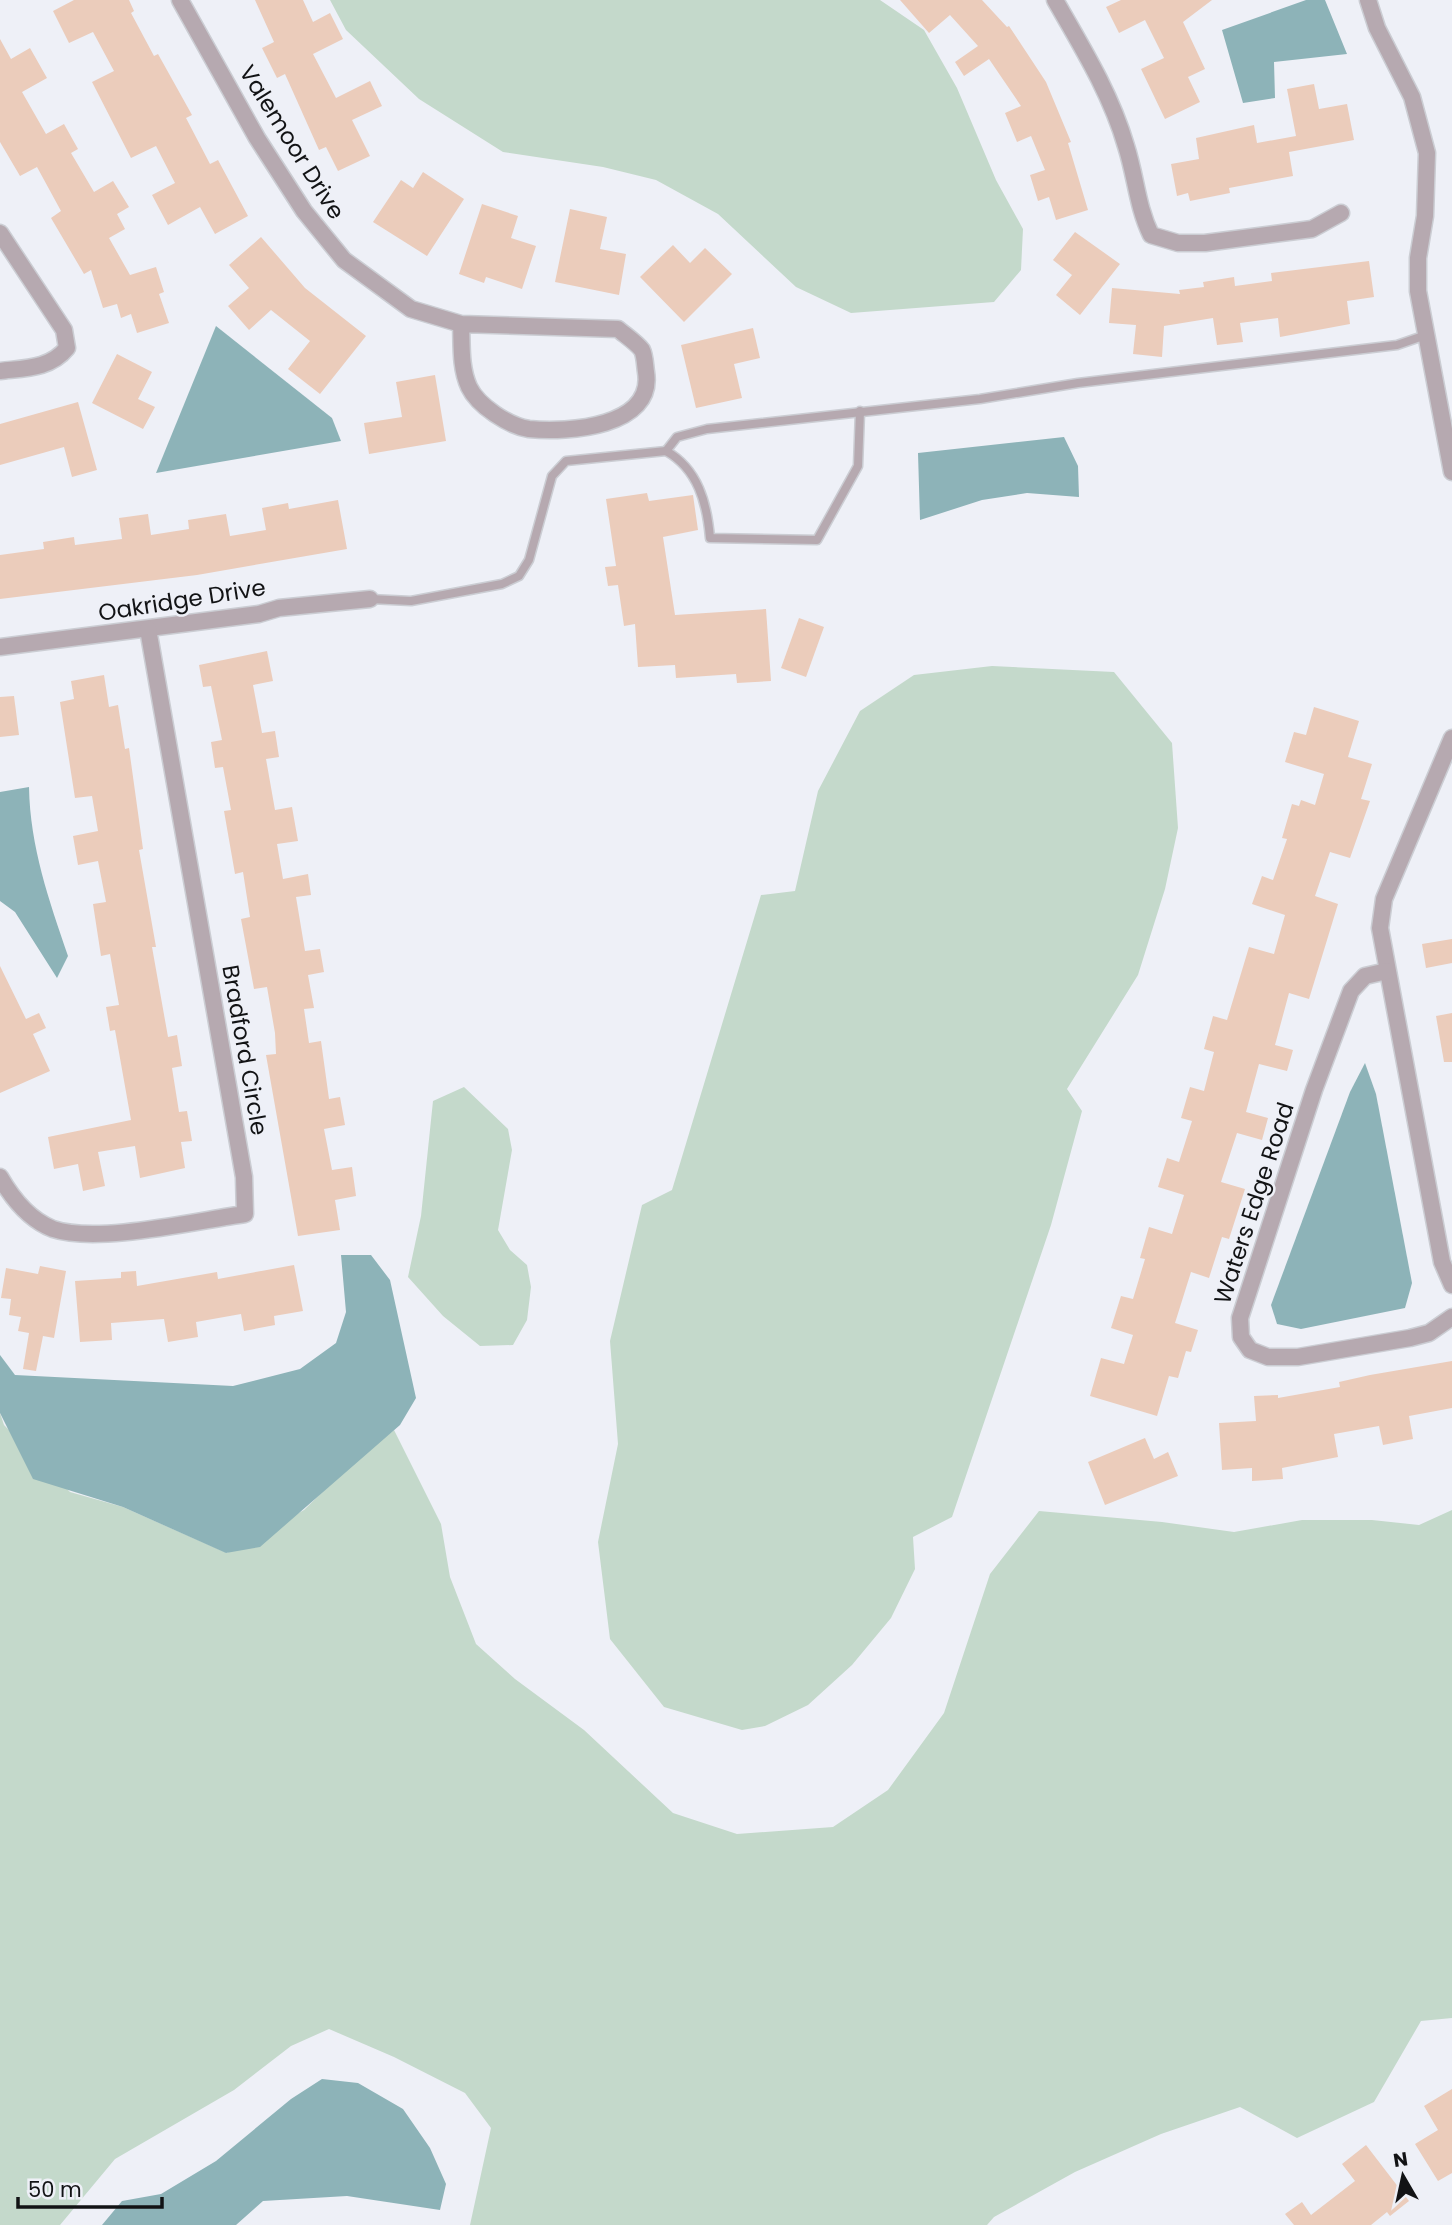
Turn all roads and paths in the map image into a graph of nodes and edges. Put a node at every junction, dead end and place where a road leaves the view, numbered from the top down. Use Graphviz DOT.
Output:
graph roads {
  1 [pos="180,0"];
  2 [pos="1055,0"];
  3 [pos="1368,0"];
  4 [pos="1341,213"];
  5 [pos="0,233"];
  6 [pos="461,324"];
  7 [pos="1426,335"];
  8 [pos="0,371"];
  9 [pos="860,411"];
  10 [pos="666,450"];
  11 [pos="1452,472"];
  12 [pos="370,599"];
  13 [pos="148,629"];
  14 [pos="0,647"];
  15 [pos="1452,738"];
  16 [pos="1387,971"];
  17 [pos="0,1177"];
  18 [pos="1452,1285"];
  19 [pos="1452,1317"];
  1 -- 6 [label="street, Valemoor Drive"];
  2 -- 4 [label="street"];
  3 -- 7 [label="street"];
  5 -- 8 [label="street"];
  6 -- 6 [label="street, Valemoor Drive"];
  7 -- 9 [label="lane"];
  7 -- 11 [label="street"];
  9 -- 10 [label="lane"];
  9 -- 10 [label="lane"];
  10 -- 12 [label="lane"];
  12 -- 13 [label="street, Oakridge Drive"];
  13 -- 14 [label="street, Oakridge Drive"];
  13 -- 17 [label="street, Bradford Circle"];
  15 -- 16 [label="street"];
  16 -- 18 [label="street"];
  16 -- 19 [label="street, Waters Edge Road"];
}
